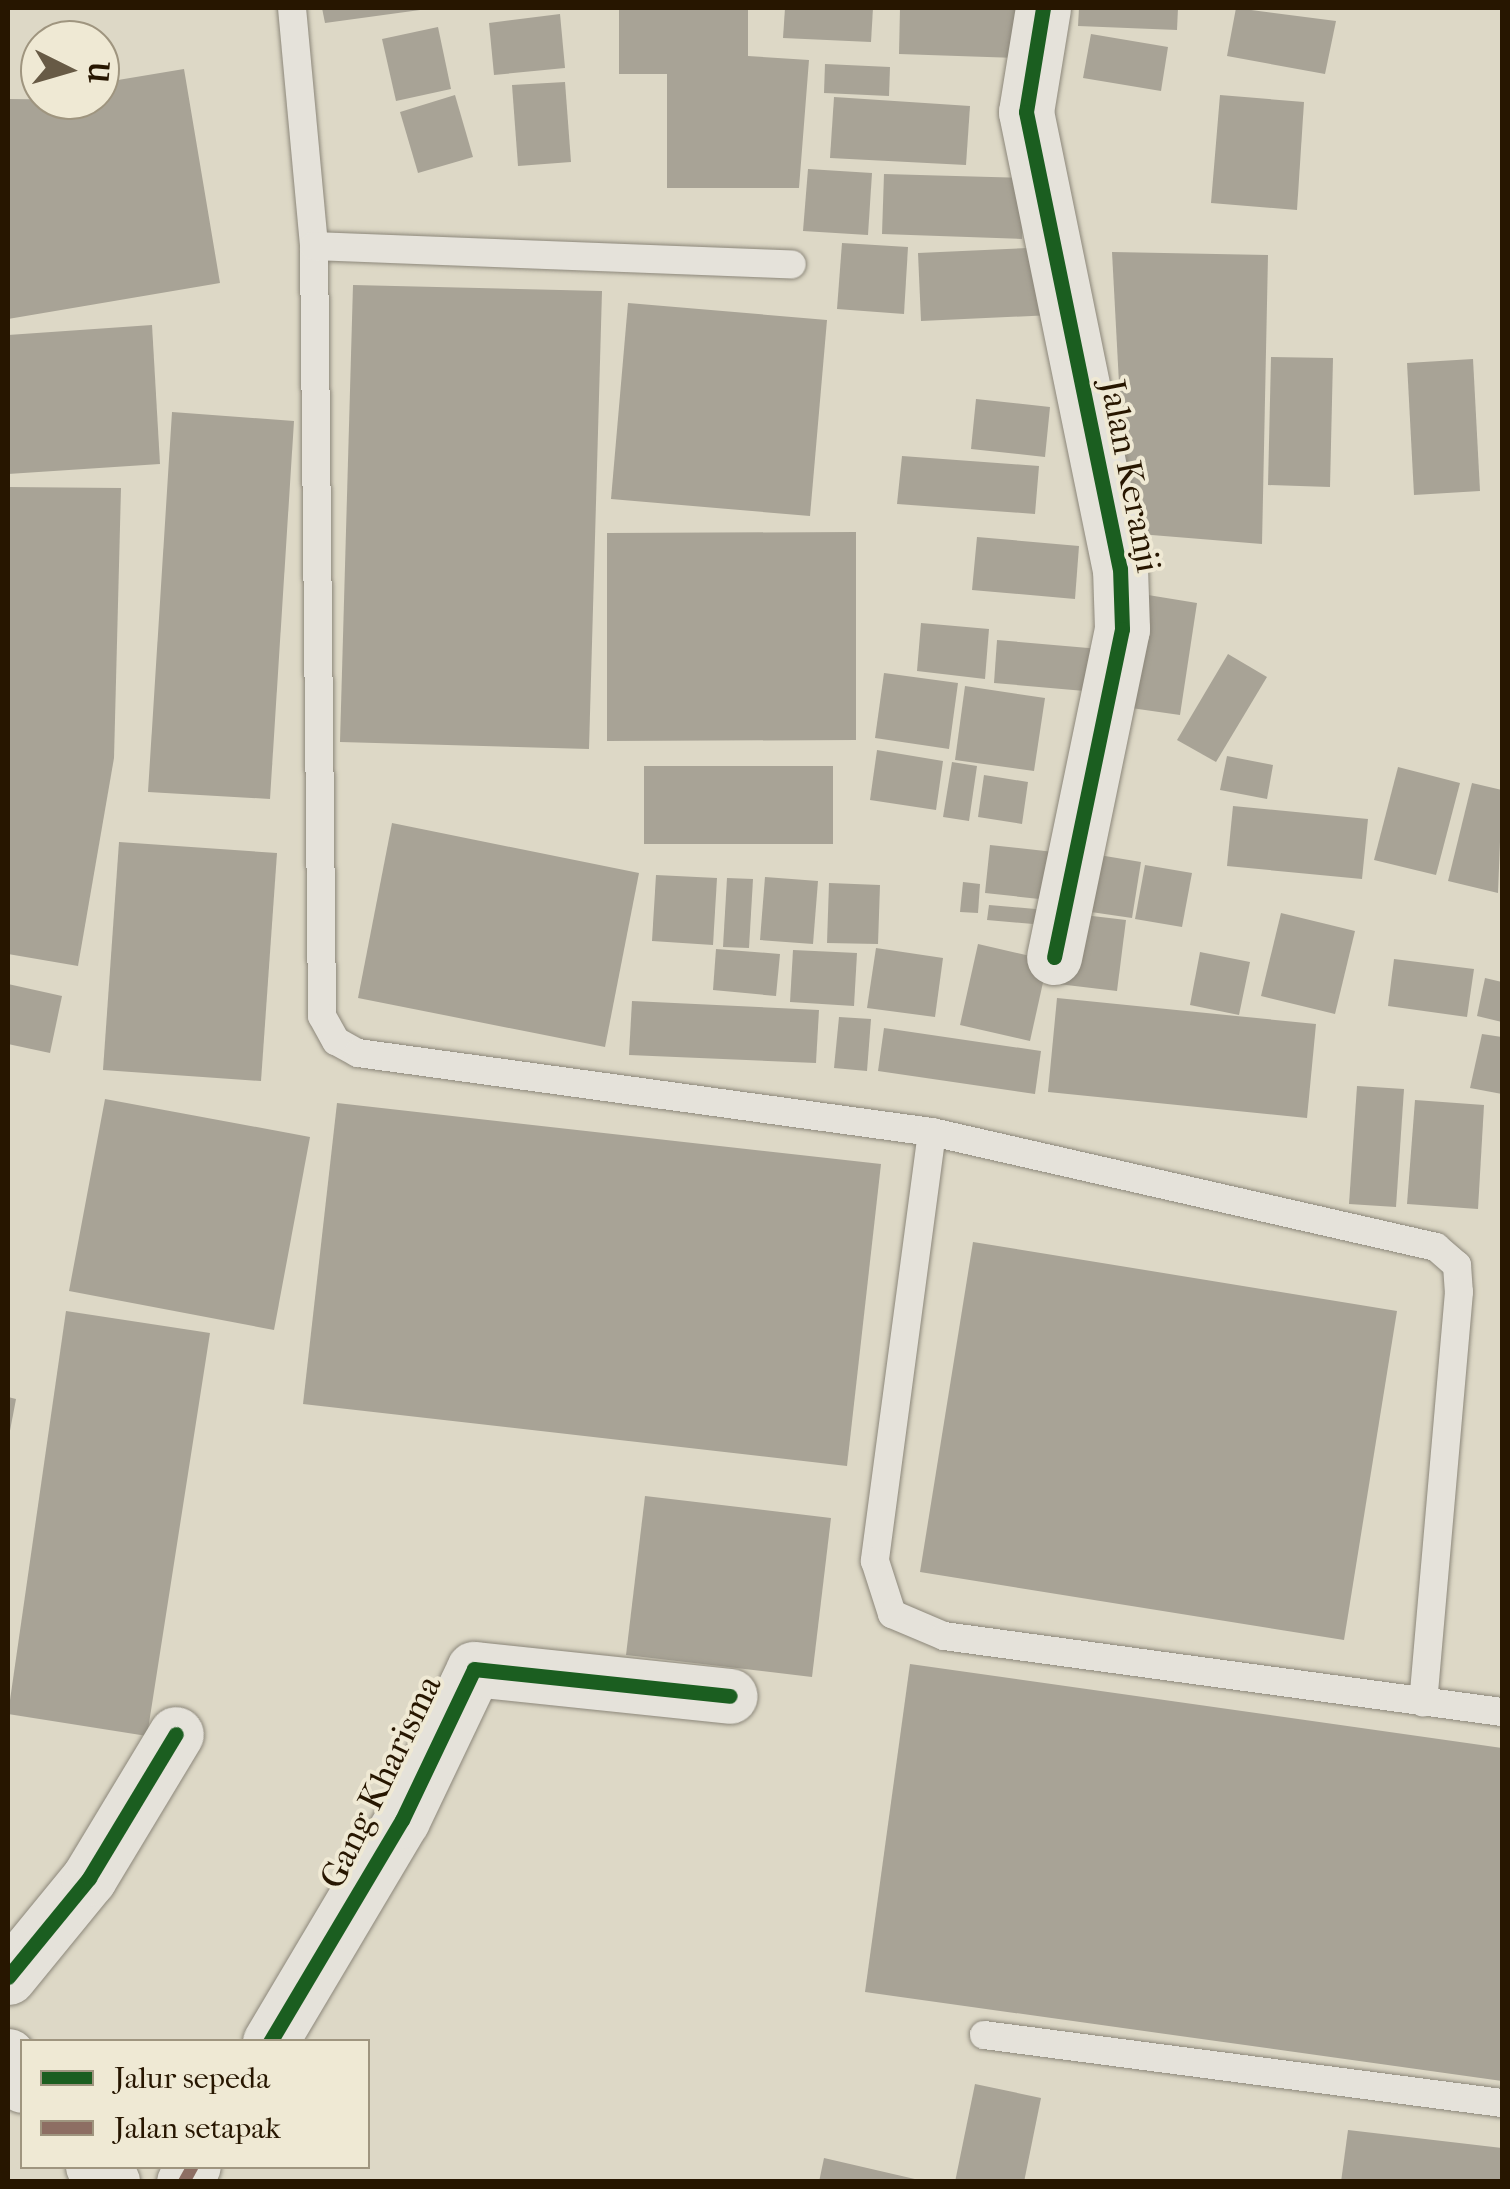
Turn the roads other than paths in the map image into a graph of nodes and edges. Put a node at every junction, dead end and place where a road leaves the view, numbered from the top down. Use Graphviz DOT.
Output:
graph roads {
  1 [pos="292,8"];
  2 [pos="1044,8"];
  3 [pos="314,246"];
  4 [pos="792,264"];
  5 [pos="1054,957"];
  6 [pos="932,1132"];
  7 [pos="730,1696"];
  8 [pos="1423,1702"];
  9 [pos="1502,1712"];
  10 [pos="176,1734"];
  11 [pos="8,1977"];
  12 [pos="984,2035"];
  13 [pos="272,2039"];
  14 [pos="8,2056"];
  15 [pos="20,2080"];
  16 [pos="1502,2103"];
  1 -- 3 [label="lane"];
  2 -- 5 [label="street, Jalan Keranji"];
  3 -- 4 [label="lane"];
  3 -- 6 [label="lane"];
  6 -- 8 [label="lane"];
  6 -- 8 [label="lane"];
  7 -- 13 [label="street, Gang Kharisma"];
  8 -- 9 [label="lane"];
  10 -- 11 [label="street"];
  12 -- 16 [label="lane"];
  14 -- 15 [label="street"];
}
